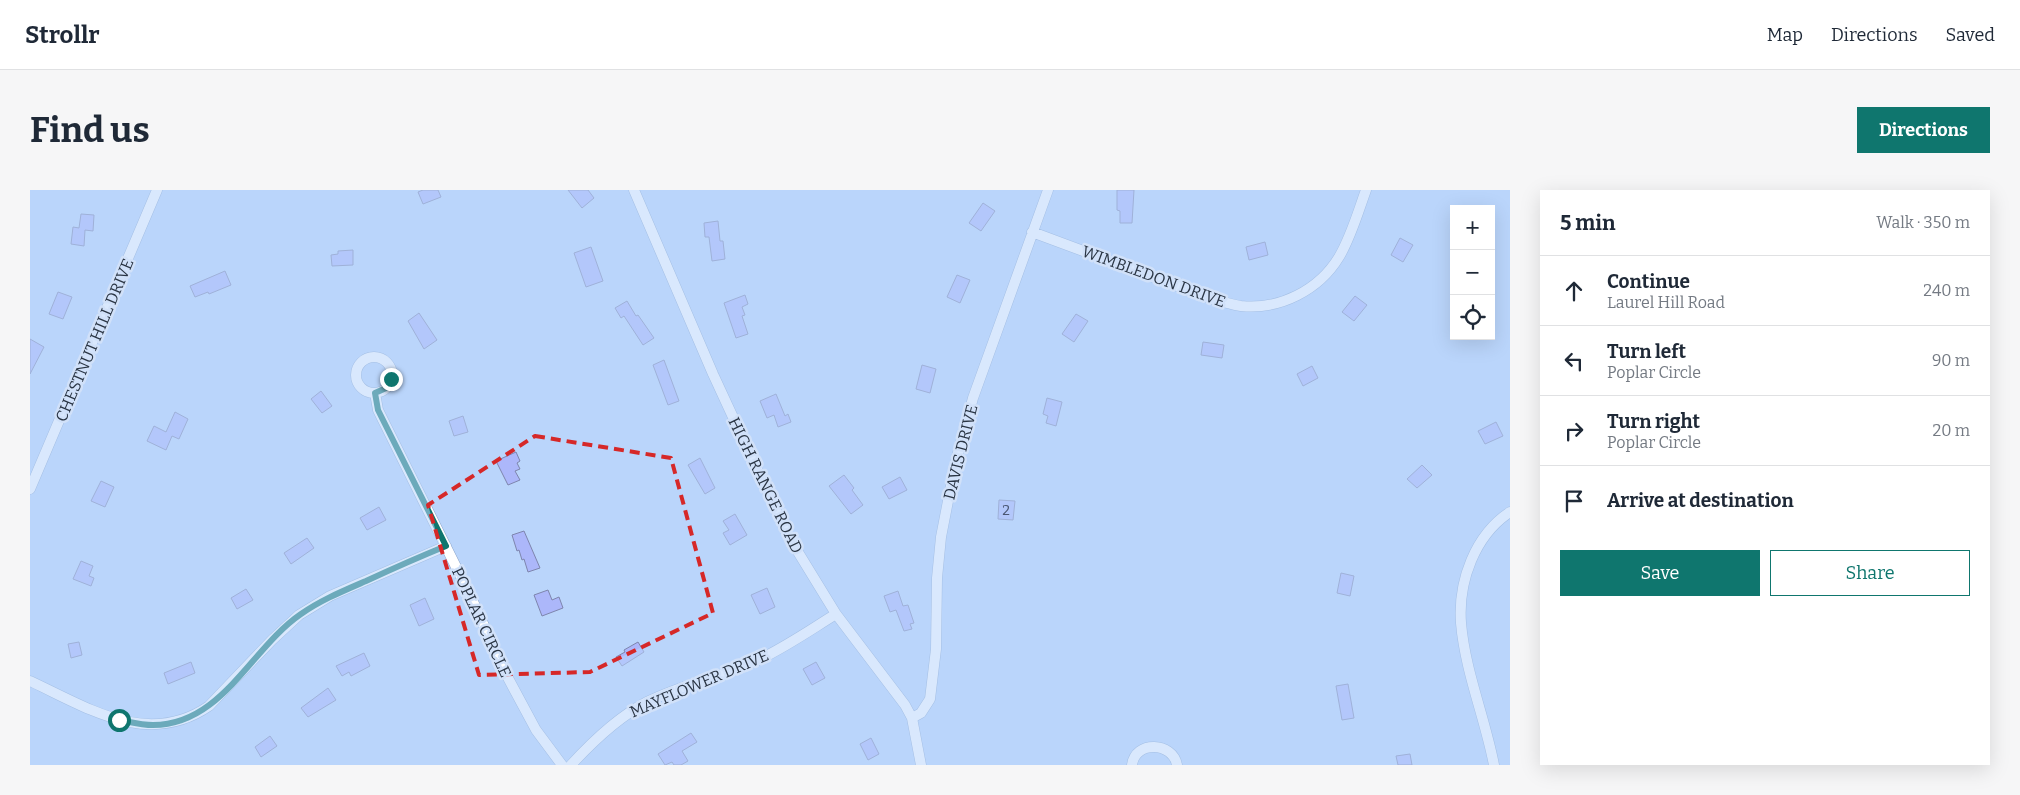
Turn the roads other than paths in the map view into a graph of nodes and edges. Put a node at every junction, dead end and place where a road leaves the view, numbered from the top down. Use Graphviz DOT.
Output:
graph roads {
  1 [pos="157,190"];
  2 [pos="634,190"];
  3 [pos="1048,190"];
  4 [pos="1366,190"];
  5 [pos="1032,232"];
  6 [pos="375,393"];
  7 [pos="30,489"];
  8 [pos="1510,512"];
  9 [pos="446,546"];
  10 [pos="836,614"];
  11 [pos="30,681"];
  12 [pos="912,718"];
  13 [pos="562,765"];
  14 [pos="571,765"];
  15 [pos="921,765"];
  16 [pos="1132,765"];
  17 [pos="1178,765"];
  18 [pos="1494,765"];
  1 -- 7 [label="street, CHESTNUT HILL DRIVE"];
  2 -- 10 [label="street, HIGH RANGE ROAD"];
  3 -- 5 [label="street, DAVIS DRIVE"];
  4 -- 5 [label="street, WIMBLEDON DRIVE"];
  5 -- 12 [label="street, DAVIS DRIVE"];
  6 -- 9 [label="street, POPLAR CIRCLE"];
  8 -- 18 [label="street"];
  9 -- 11 [label="street"];
  9 -- 13 [label="street, POPLAR CIRCLE"];
  10 -- 12 [label="street, HIGH RANGE ROAD"];
  10 -- 14 [label="street, MAYFLOWER DRIVE"];
  12 -- 15 [label="street, HIGH RANGE ROAD"];
  16 -- 17 [label="street"];
}
